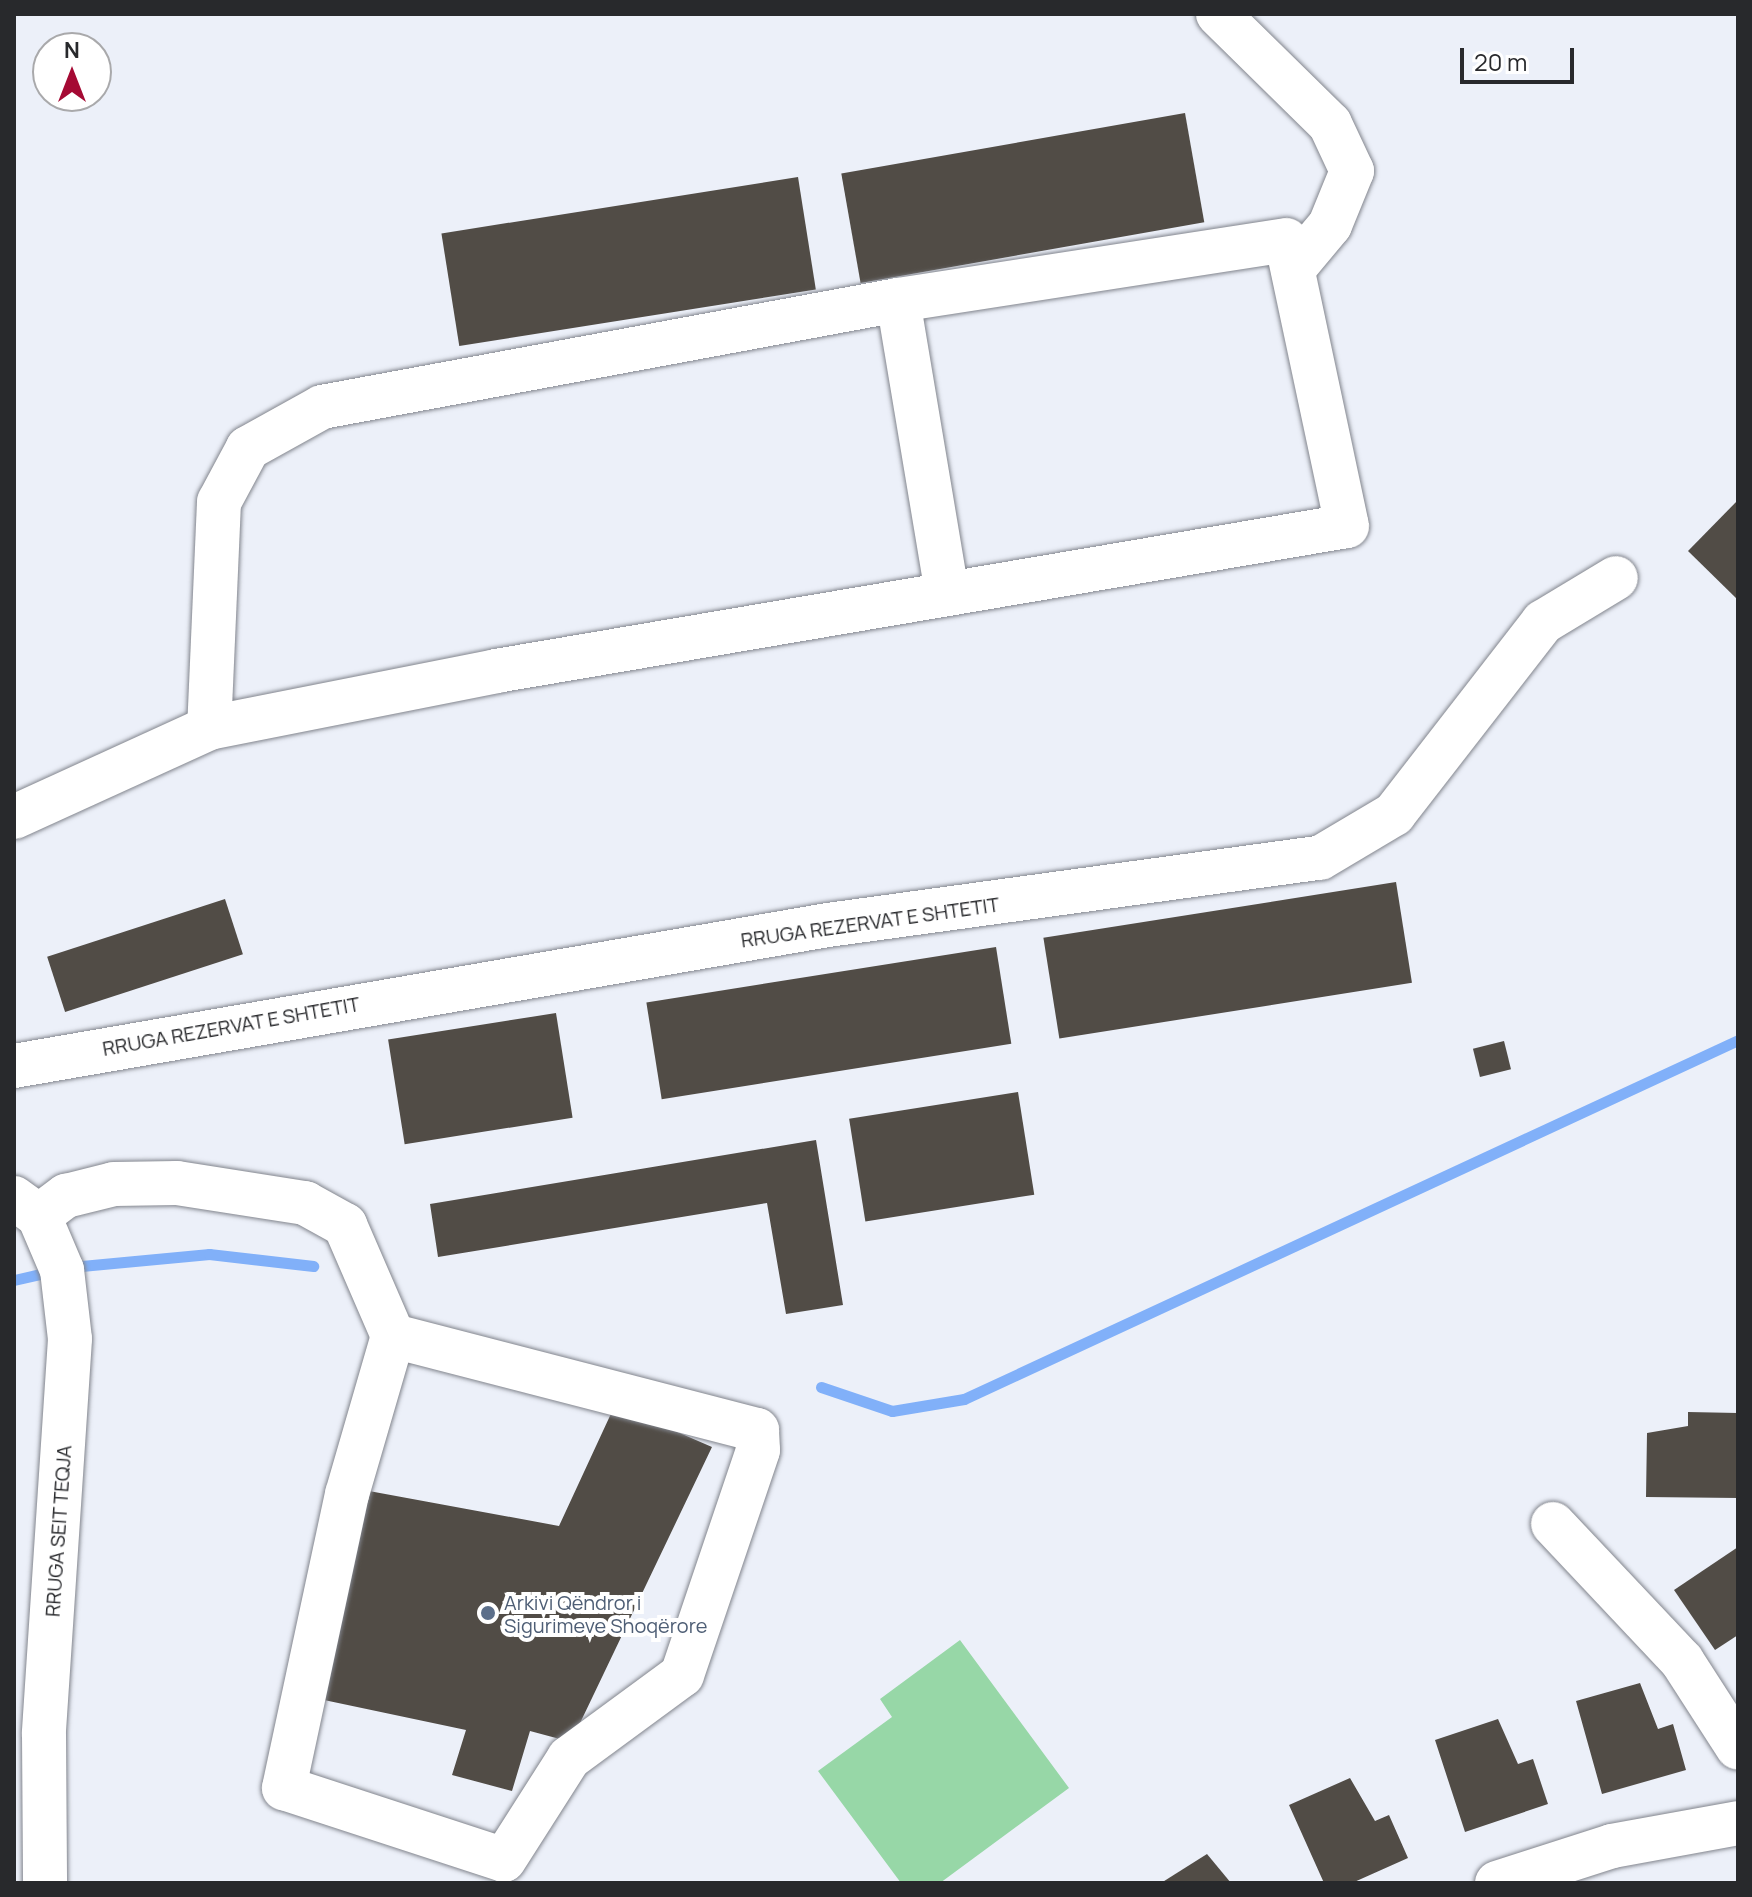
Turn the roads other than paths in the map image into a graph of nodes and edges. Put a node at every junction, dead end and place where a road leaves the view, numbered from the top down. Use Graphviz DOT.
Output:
graph roads {
  1 [pos="1218,14"];
  2 [pos="1294,268"];
  3 [pos="898,300"];
  4 [pos="1616,578"];
  5 [pos="947,593"];
  6 [pos="209,728"];
  7 [pos="14,817"];
  8 [pos="14,1066"];
  9 [pos="32,1214"];
  10 [pos="393,1336"];
  11 [pos="1553,1524"];
  12 [pos="1738,1748"];
  13 [pos="1738,1823"];
  14 [pos="1584,1870"];
  15 [pos="45,1883"];
  16 [pos="1497,1883"];
  1 -- 2 [label="street"];
  2 -- 3 [label="street"];
  2 -- 5 [label="street"];
  3 -- 5 [label="street"];
  3 -- 6 [label="street"];
  4 -- 8 [label="street, RRUGA REZERVAT E SHTETIT"];
  5 -- 6 [label="street"];
  6 -- 7 [label="street"];
  9 -- 10 [label="street"];
  9 -- 15 [label="street, RRUGA SEIT TEQJA"];
  10 -- 10 [label="street"];
  11 -- 12 [label="street"];
  13 -- 14 [label="street"];
  14 -- 16 [label="street"];
}
